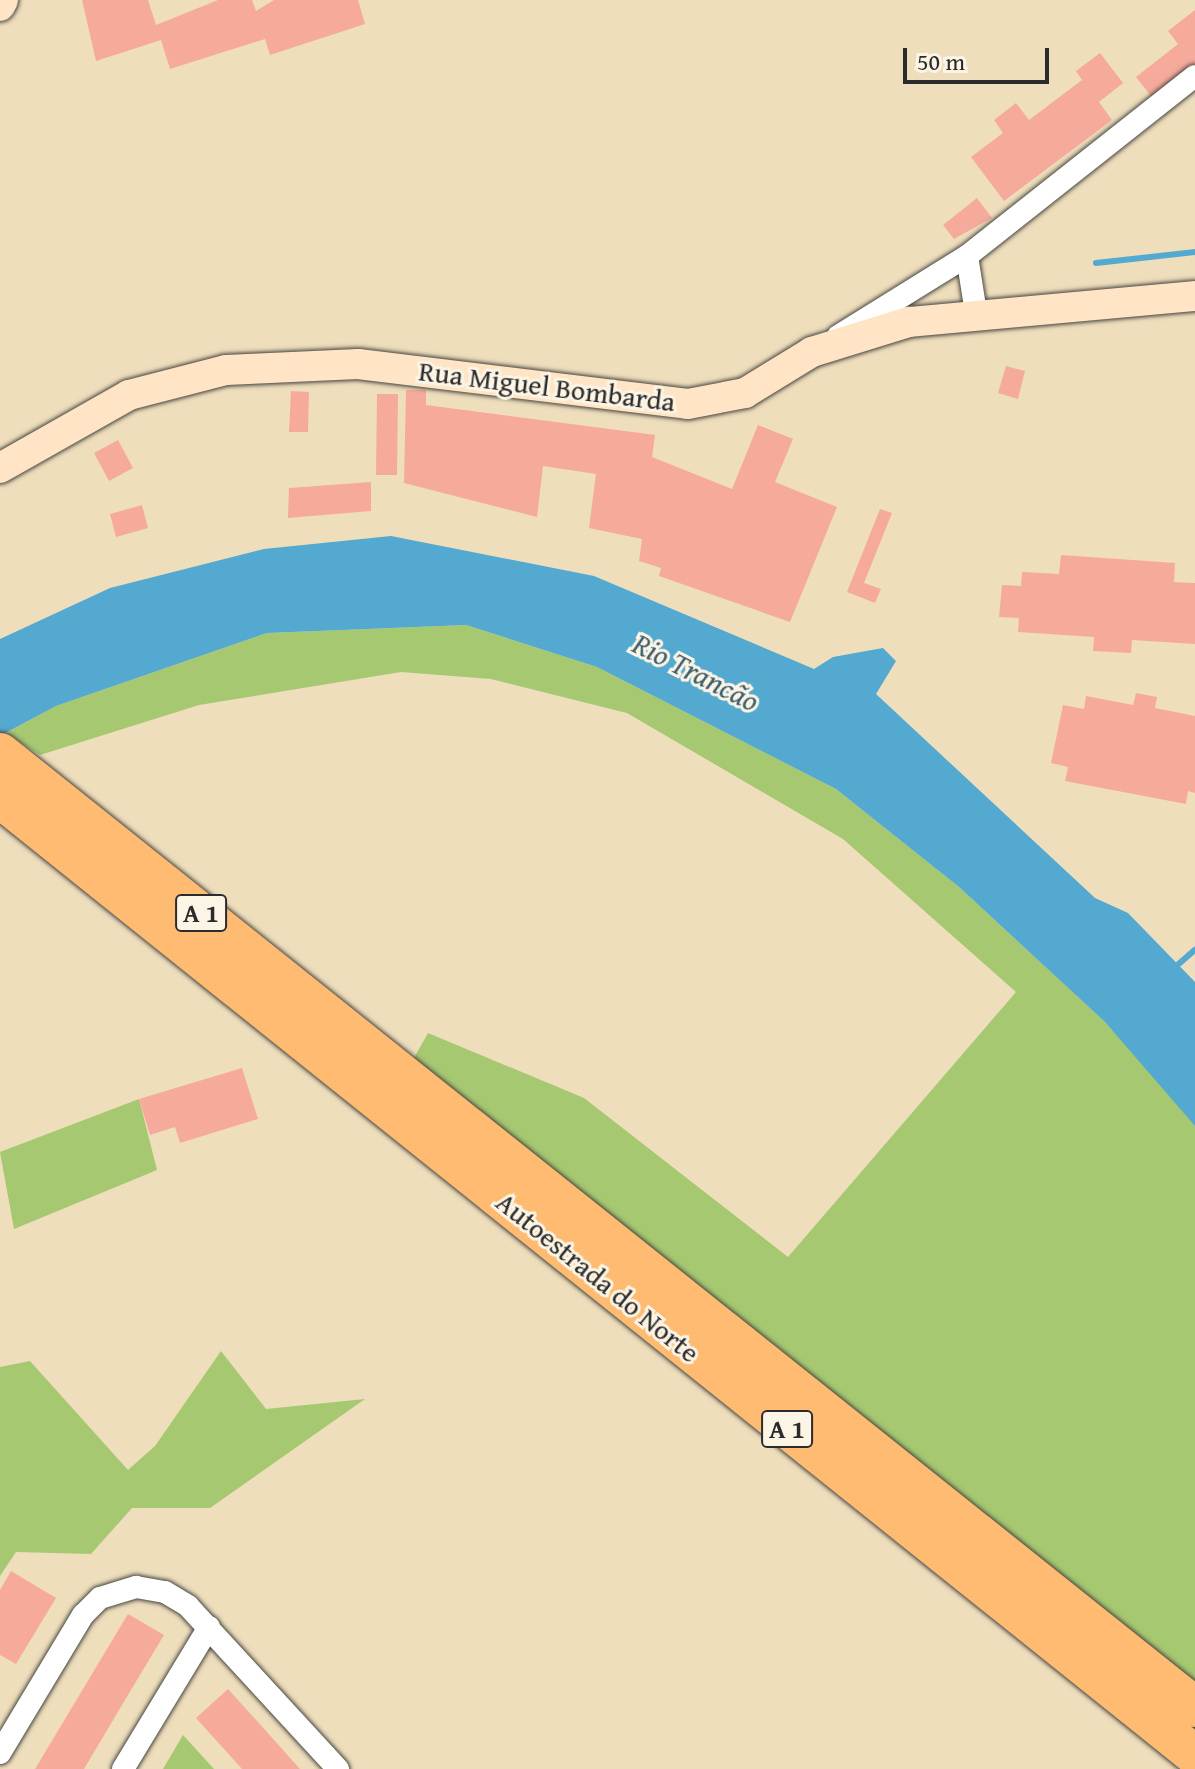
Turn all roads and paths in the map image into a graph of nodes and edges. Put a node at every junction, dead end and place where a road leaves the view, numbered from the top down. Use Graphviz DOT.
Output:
graph roads {
  1 [pos="3,0"];
  2 [pos="0,6"];
  3 [pos="1195,76"];
  4 [pos="967,256"];
  5 [pos="1195,296"];
  6 [pos="976,313"];
  7 [pos="812,352"];
  8 [pos="0,468"];
  9 [pos="0,753"];
  10 [pos="0,798"];
  11 [pos="391,1087"];
  12 [pos="209,1627"];
  13 [pos="1195,1707"];
  14 [pos="0,1753"];
  15 [pos="1195,1755"];
  16 [pos="123,1769"];
  17 [pos="338,1769"];
  1 -- 2 [label="main road"];
  3 -- 4 [label="street"];
  4 -- 6 [label="street"];
  4 -- 7 [label="street"];
  5 -- 6 [label="main road, Rua Miguel Bombarda"];
  6 -- 7 [label="main road, Rua Miguel Bombarda"];
  7 -- 8 [label="main road, Rua Miguel Bombarda"];
  9 -- 11 [label="highway, Autoestrada do Norte / A 1"];
  10 -- 11 [label="highway, Autoestrada do Norte / A 1"];
  11 -- 13 [label="highway, Autoestrada do Norte / A 1"];
  11 -- 15 [label="highway, Autoestrada do Norte / A 1"];
  12 -- 14 [label="street"];
  12 -- 16 [label="street"];
  12 -- 17 [label="street"];
}
